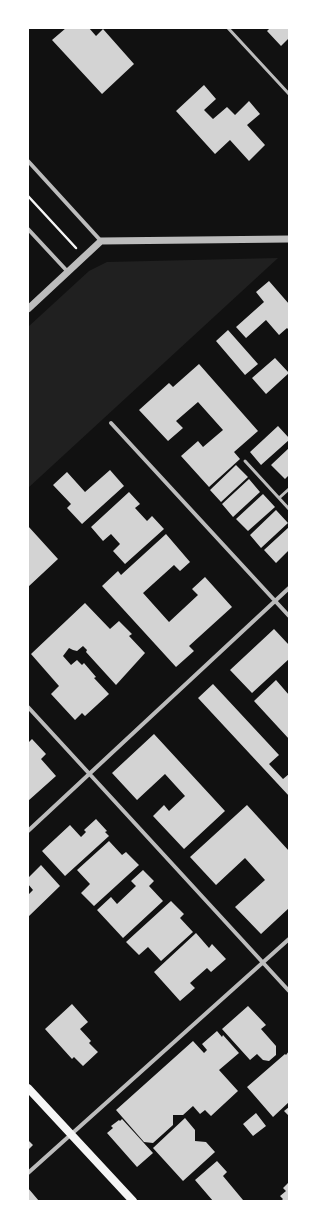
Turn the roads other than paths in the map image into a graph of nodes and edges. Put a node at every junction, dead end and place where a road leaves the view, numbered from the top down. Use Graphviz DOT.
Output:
graph roads {
  1 [pos="228,28"];
  2 [pos="289,94"];
  3 [pos="28,161"];
  4 [pos="28,229"];
  5 [pos="289,239"];
  6 [pos="101,241"];
  7 [pos="68,272"];
  8 [pos="28,309"];
  9 [pos="110,423"];
  10 [pos="246,461"];
  11 [pos="289,489"];
  12 [pos="280,498"];
  13 [pos="289,509"];
  14 [pos="289,588"];
  15 [pos="275,601"];
  16 [pos="289,616"];
  17 [pos="28,707"];
  18 [pos="90,774"];
  19 [pos="28,831"];
  20 [pos="289,939"];
  21 [pos="263,963"];
  22 [pos="289,991"];
  23 [pos="28,1088"];
  24 [pos="71,1134"];
  25 [pos="28,1173"];
  26 [pos="133,1201"];
  1 -- 2 [label="lane"];
  3 -- 6 [label="street"];
  4 -- 7 [label="street"];
  5 -- 6 [label="street"];
  6 -- 7 [label="street"];
  7 -- 8 [label="street"];
  9 -- 15 [label="street"];
  10 -- 12 [label="lane"];
  11 -- 12 [label="lane"];
  12 -- 13 [label="lane"];
  14 -- 15 [label="street"];
  15 -- 16 [label="street"];
  15 -- 18 [label="street"];
  17 -- 18 [label="street"];
  18 -- 19 [label="street"];
  18 -- 21 [label="street"];
  20 -- 21 [label="street"];
  21 -- 22 [label="street"];
  21 -- 24 [label="street"];
  23 -- 24 [label="main road"];
  24 -- 25 [label="street"];
  24 -- 26 [label="main road"];
}
